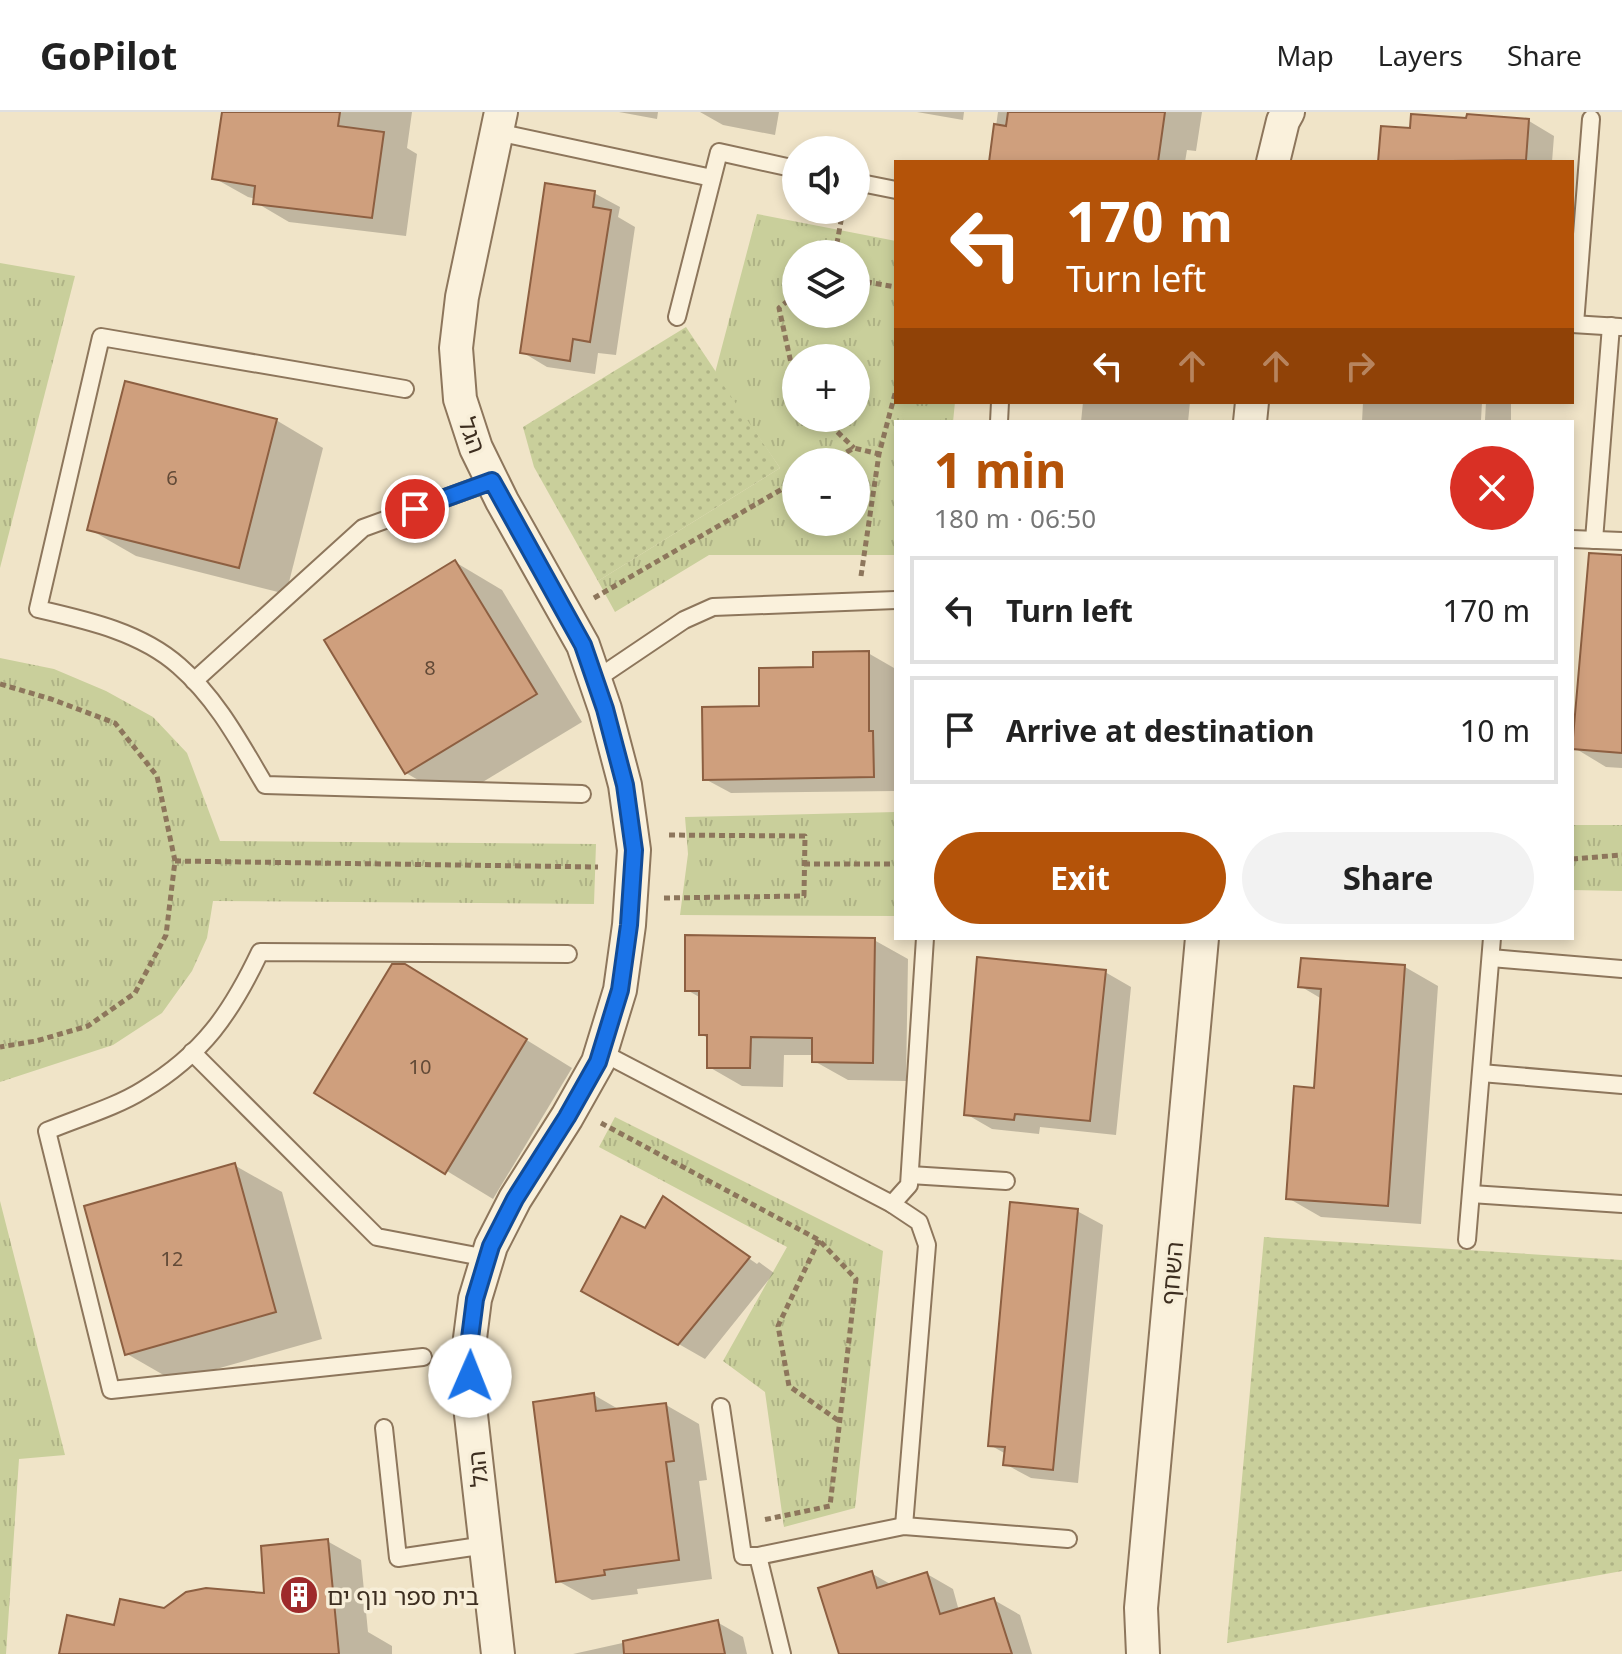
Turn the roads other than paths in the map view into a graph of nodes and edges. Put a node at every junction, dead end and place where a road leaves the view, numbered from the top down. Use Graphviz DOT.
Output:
graph roads {
  1 [pos="1268,112"];
  2 [pos="1288,112"];
  3 [pos="1591,119"];
  4 [pos="499,122"];
  5 [pos="1274,160"];
  6 [pos="782,166"];
  7 [pos="712,178"];
  8 [pos="870,185"];
  9 [pos="894,190"];
  10 [pos="1574,313"];
  11 [pos="677,317"];
  12 [pos="1574,324"];
  13 [pos="1616,326"];
  14 [pos="405,389"];
  15 [pos="492,481"];
  16 [pos="1574,539"];
  17 [pos="1594,540"];
  18 [pos="1622,541"];
  19 [pos="894,600"];
  20 [pos="595,680"];
  21 [pos="194,681"];
  22 [pos="582,794"];
  23 [pos="925,940"];
  24 [pos="1202,940"];
  25 [pos="1492,940"];
  26 [pos="568,954"];
  27 [pos="1491,958"];
  28 [pos="1622,969"];
  29 [pos="192,1052"];
  30 [pos="601,1052"];
  31 [pos="1481,1073"];
  32 [pos="1622,1085"];
  33 [pos="910,1175"];
  34 [pos="1006,1181"];
  35 [pos="1471,1194"];
  36 [pos="892,1204"];
  37 [pos="1622,1204"];
  38 [pos="1467,1240"];
  39 [pos="487,1258"];
  40 [pos="423,1357"];
  41 [pos="721,1407"];
  42 [pos="384,1428"];
  43 [pos="904,1526"];
  44 [pos="1068,1539"];
  45 [pos="486,1545"];
  46 [pos="758,1556"];
  47 [pos="1141,1608"];
  48 [pos="498,1654"];
  49 [pos="782,1654"];
  50 [pos="1126,1654"];
  51 [pos="1143,1654"];
  1 -- 5 [label="street"];
  2 -- 5 [label="street"];
  3 -- 10 [label="lane"];
  4 -- 7 [label="lane"];
  4 -- 15 [label="street, הגל"];
  6 -- 7 [label="lane"];
  7 -- 11 [label="lane"];
  8 -- 9 [label="lane"];
  12 -- 13 [label="lane"];
  13 -- 17 [label="lane"];
  14 -- 21 [label="lane"];
  15 -- 20 [label="street, הגל"];
  15 -- 21 [label="lane"];
  16 -- 17 [label="lane"];
  17 -- 18 [label="lane"];
  19 -- 20 [label="lane"];
  20 -- 30 [label="street, הגל"];
  21 -- 22 [label="lane"];
  23 -- 33 [label="lane"];
  24 -- 47 [label="street, השחף"];
  25 -- 27 [label="lane"];
  26 -- 29 [label="lane"];
  27 -- 28 [label="lane"];
  27 -- 31 [label="lane"];
  29 -- 39 [label="lane"];
  29 -- 40 [label="lane"];
  30 -- 36 [label="lane"];
  30 -- 39 [label="street, הגל"];
  31 -- 32 [label="lane"];
  31 -- 35 [label="lane"];
  33 -- 34 [label="lane"];
  33 -- 36 [label="lane"];
  35 -- 37 [label="lane"];
  35 -- 38 [label="lane"];
  36 -- 43 [label="lane"];
  39 -- 45 [label="street, הגל"];
  41 -- 46 [label="lane"];
  42 -- 45 [label="lane"];
  43 -- 44 [label="lane"];
  43 -- 46 [label="lane"];
  45 -- 48 [label="street, הגל"];
  46 -- 49 [label="lane"];
  47 -- 50 [label="street, השחף"];
  47 -- 51 [label="street, השחף"];
}
